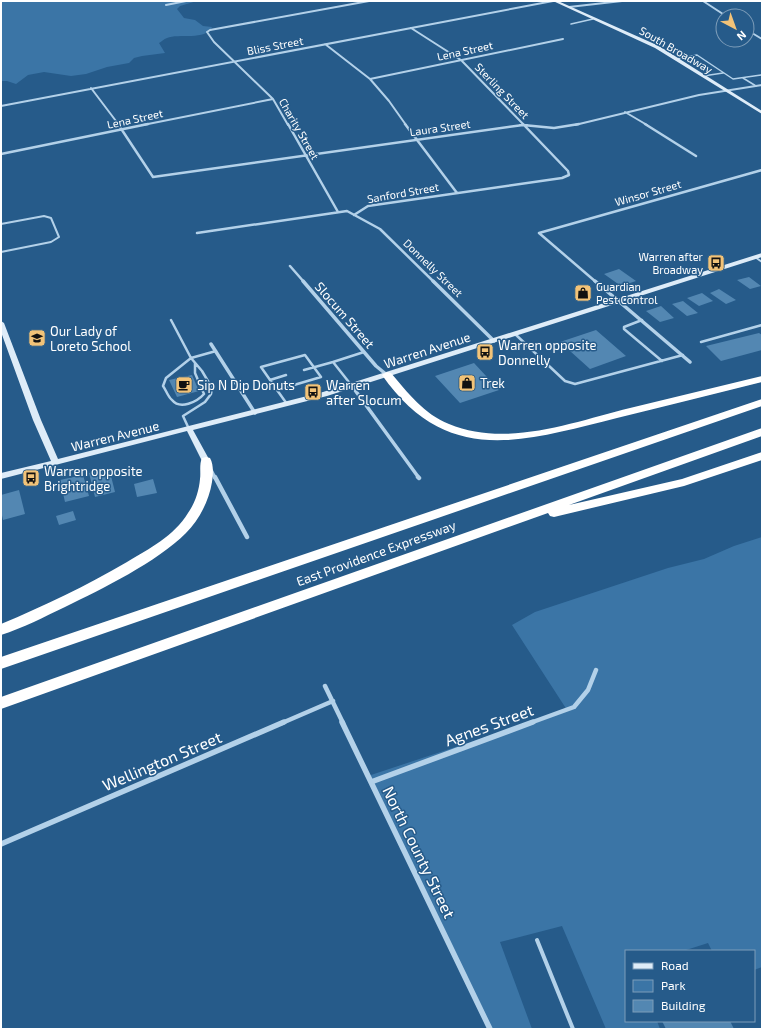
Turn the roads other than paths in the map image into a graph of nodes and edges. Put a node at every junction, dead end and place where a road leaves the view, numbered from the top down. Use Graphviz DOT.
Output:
graph roads {
  1 [pos="186,1"];
  2 [pos="369,1"];
  3 [pos="554,1"];
  4 [pos="622,1"];
  5 [pos="703,1"];
  6 [pos="166,5"];
  7 [pos="569,7"];
  8 [pos="715,9"];
  9 [pos="593,19"];
  10 [pos="571,24"];
  11 [pos="411,28"];
  12 [pos="563,38"];
  13 [pos="326,44"];
  14 [pos="675,59"];
  15 [pos="461,60"];
  16 [pos="236,62"];
  17 [pos="723,73"];
  18 [pos="761,75"];
  19 [pos="703,76"];
  20 [pos="743,78"];
  21 [pos="370,79"];
  22 [pos="762,85"];
  23 [pos="756,86"];
  24 [pos="91,88"];
  25 [pos="727,90"];
  26 [pos="273,99"];
  27 [pos="1,106"];
  28 [pos="625,112"];
  29 [pos="762,113"];
  30 [pos="524,125"];
  31 [pos="122,130"];
  32 [pos="418,140"];
  33 [pos="1,154"];
  34 [pos="305,155"];
  35 [pos="696,156"];
  36 [pos="762,170"];
  37 [pos="567,176"];
  38 [pos="457,193"];
  39 [pos="338,212"];
  40 [pos="354,215"];
  41 [pos="1,224"];
  42 [pos="197,233"];
  43 [pos="1,252"];
  44 [pos="762,255"];
  45 [pos="755,257"];
  46 [pos="762,262"];
  47 [pos="290,266"];
  48 [pos="619,301"];
  49 [pos="171,320"];
  50 [pos="642,320"];
  51 [pos="1,323"];
  52 [pos="762,325"];
  53 [pos="515,334"];
  54 [pos="494,341"];
  55 [pos="701,342"];
  56 [pos="211,344"];
  57 [pos="216,352"];
  58 [pos="364,352"];
  59 [pos="683,355"];
  60 [pos="191,358"];
  61 [pos="662,361"];
  62 [pos="333,362"];
  63 [pos="690,362"];
  64 [pos="195,364"];
  65 [pos="314,367"];
  66 [pos="304,370"];
  67 [pos="286,375"];
  68 [pos="387,376"];
  69 [pos="762,379"];
  70 [pos="270,380"];
  71 [pos="352,386"];
  72 [pos="276,390"];
  73 [pos="762,402"];
  74 [pos="287,404"];
  75 [pos="255,413"];
  76 [pos="189,429"];
  77 [pos="762,432"];
  78 [pos="762,456"];
  79 [pos="206,461"];
  80 [pos="56,463"];
  81 [pos="1,476"];
  82 [pos="419,478"];
  83 [pos="492,528"];
  84 [pos="246,537"];
  85 [pos="1,630"];
  86 [pos="1,663"];
  87 [pos="596,670"];
  88 [pos="325,686"];
  89 [pos="333,701"];
  90 [pos="1,703"];
  91 [pos="371,782"];
  92 [pos="1,844"];
  93 [pos="537,940"];
  94 [pos="490,1029"];
  95 [pos="573,1029"];
  1 -- 6 [label="street"];
  2 -- 16 [label="street, Charity Street"];
  3 -- 7 [label="main road, South Broadway"];
  3 -- 11 [label="street, Bliss Street"];
  4 -- 7 [label="street"];
  5 -- 8 [label="street"];
  7 -- 9 [label="main road, South Broadway"];
  9 -- 10 [label="lane"];
  9 -- 14 [label="main road, South Broadway"];
  11 -- 13 [label="street, Bliss Street"];
  11 -- 15 [label="street, Sterling Street"];
  12 -- 15 [label="street, Lena Street"];
  13 -- 16 [label="street, Bliss Street"];
  13 -- 21 [label="street"];
  14 -- 17 [label="lane"];
  14 -- 19 [label="main road, South Broadway"];
  15 -- 21 [label="street, Lena Street"];
  15 -- 30 [label="street, Sterling Street"];
  16 -- 24 [label="street, Bliss Street"];
  16 -- 26 [label="street, Charity Street"];
  17 -- 19 [label="lane"];
  17 -- 20 [label="lane"];
  18 -- 20 [label="lane"];
  19 -- 25 [label="main road, South Broadway"];
  20 -- 23 [label="lane"];
  21 -- 32 [label="street"];
  22 -- 23 [label="street, Laura Street"];
  23 -- 25 [label="street, Laura Street"];
  24 -- 27 [label="street, Bliss Street"];
  24 -- 31 [label="street"];
  25 -- 28 [label="street, Laura Street"];
  25 -- 29 [label="main road, South Broadway"];
  26 -- 31 [label="street, Lena Street"];
  26 -- 34 [label="street, Charity Street"];
  28 -- 30 [label="street, Laura Street"];
  28 -- 35 [label="street"];
  30 -- 32 [label="street, Laura Street"];
  30 -- 37 [label="street, Sterling Street"];
  31 -- 33 [label="street, Lena Street"];
  31 -- 34 [label="street, Laura Street"];
  32 -- 34 [label="street, Laura Street"];
  32 -- 38 [label="street"];
  34 -- 39 [label="street, Charity Street"];
  36 -- 48 [label="street, Winsor Street"];
  37 -- 38 [label="street, Sanford Street"];
  38 -- 40 [label="street, Sanford Street"];
  39 -- 40 [label="street, Sanford Street"];
  39 -- 42 [label="street, Sanford Street"];
  40 -- 54 [label="street, Donnelly Street"];
  41 -- 43 [label="lane"];
  44 -- 45 [label="main road, Warren Avenue"];
  45 -- 46 [label="lane"];
  45 -- 48 [label="main road, Warren Avenue"];
  47 -- 58 [label="street, Slocum Street"];
  48 -- 50 [label="street"];
  48 -- 53 [label="main road, Warren Avenue"];
  49 -- 60 [label="lane"];
  50 -- 59 [label="street"];
  50 -- 61 [label="lane"];
  51 -- 80 [label="main road"];
  52 -- 55 [label="lane"];
  53 -- 54 [label="main road, Warren Avenue"];
  53 -- 61 [label="lane"];
  54 -- 68 [label="main road, Warren Avenue"];
  56 -- 57 [label="street"];
  57 -- 60 [label="lane"];
  57 -- 75 [label="street"];
  58 -- 62 [label="lane"];
  58 -- 68 [label="street, Slocum Street"];
  59 -- 61 [label="lane"];
  59 -- 63 [label="street"];
  60 -- 64 [label="lane"];
  60 -- 64 [label="lane"];
  62 -- 65 [label="lane"];
  62 -- 71 [label="lane"];
  64 -- 76 [label="lane"];
  65 -- 66 [label="lane"];
  65 -- 70 [label="lane"];
  65 -- 72 [label="lane"];
  67 -- 70 [label="lane"];
  68 -- 69 [label="highway"];
  68 -- 71 [label="main road, Warren Avenue"];
  70 -- 72 [label="lane"];
  71 -- 74 [label="main road, Warren Avenue"];
  71 -- 82 [label="street"];
  72 -- 74 [label="lane"];
  73 -- 86 [label="highway, East Providence Expressway"];
  74 -- 75 [label="main road, Warren Avenue"];
  75 -- 76 [label="main road, Warren Avenue"];
  76 -- 79 [label="main road"];
  76 -- 80 [label="main road, Warren Avenue"];
  77 -- 83 [label="highway, East Providence Expressway"];
  78 -- 83 [label="highway"];
  79 -- 84 [label="street"];
  79 -- 85 [label="highway"];
  80 -- 81 [label="main road, Warren Avenue"];
  83 -- 90 [label="highway, East Providence Expressway"];
  87 -- 91 [label="street, Agnes Street"];
  88 -- 89 [label="street, North County Street"];
  89 -- 91 [label="street, North County Street"];
  89 -- 92 [label="street, Wellington Street"];
  91 -- 94 [label="street, North County Street"];
  93 -- 95 [label="lane"];
}
